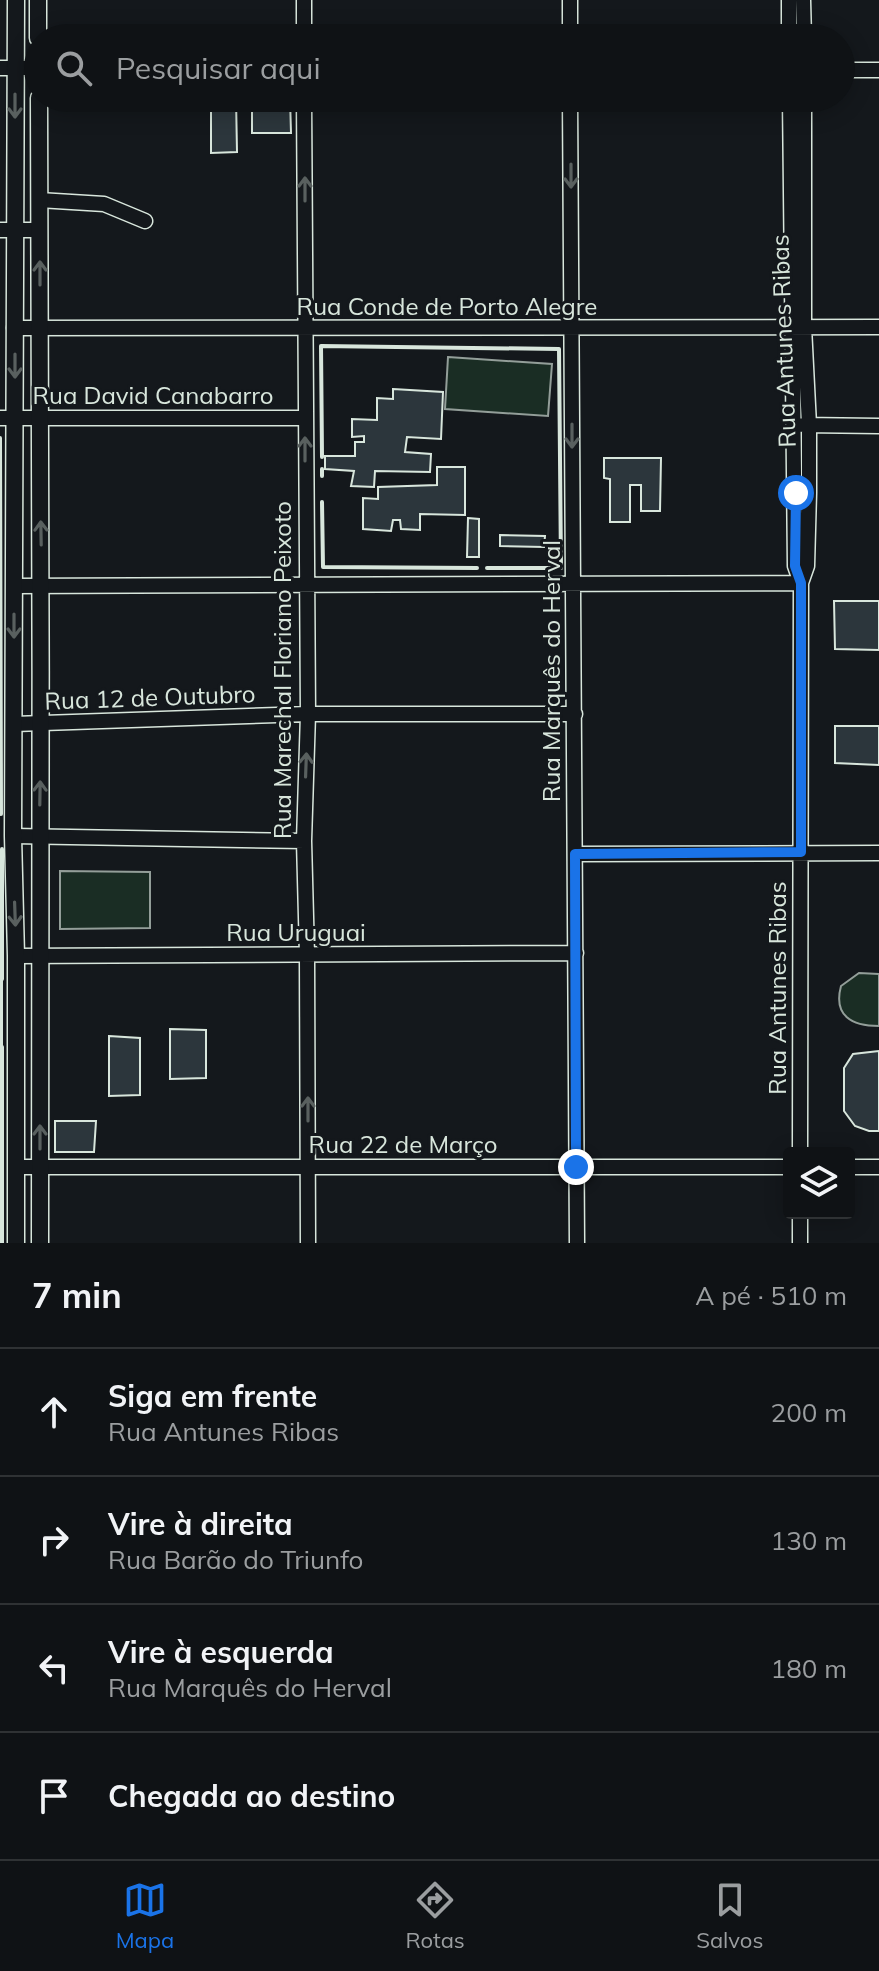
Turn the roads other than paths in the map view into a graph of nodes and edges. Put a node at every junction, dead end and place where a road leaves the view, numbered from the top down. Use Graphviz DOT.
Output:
graph roads {
  1 [pos="16,0"];
  2 [pos="38,0"];
  3 [pos="304,0"];
  4 [pos="570,0"];
  5 [pos="789,0"];
  6 [pos="803,0"];
  7 [pos="38,24"];
  8 [pos="304,24"];
  9 [pos="570,24"];
  10 [pos="789,24"];
  11 [pos="804,24"];
  12 [pos="8,68"];
  13 [pos="855,70"];
  14 [pos="879,70"];
  15 [pos="39,112"];
  16 [pos="304,112"];
  17 [pos="570,112"];
  18 [pos="791,112"];
  19 [pos="803,112"];
  20 [pos="39,200"];
  21 [pos="145,221"];
  22 [pos="797,225"];
  23 [pos="7,230"];
  24 [pos="39,230"];
  25 [pos="798,327"];
  26 [pos="879,327"];
  27 [pos="14,328"];
  28 [pos="40,328"];
  29 [pos="305,328"];
  30 [pos="572,329"];
  31 [pos="39,417"];
  32 [pos="7,418"];
  33 [pos="305,418"];
  34 [pos="802,425"];
  35 [pos="879,426"];
  36 [pos="14,485"];
  37 [pos="41,485"];
  38 [pos="801,583"];
  39 [pos="573,584"];
  40 [pos="306,585"];
  41 [pos="14,586"];
  42 [pos="42,586"];
  43 [pos="308,714"];
  44 [pos="575,714"];
  45 [pos="14,724"];
  46 [pos="41,724"];
  47 [pos="13,836"];
  48 [pos="39,837"];
  49 [pos="304,841"];
  50 [pos="801,852"];
  51 [pos="879,853"];
  52 [pos="575,854"];
  53 [pos="576,953"];
  54 [pos="307,955"];
  55 [pos="16,956"];
  56 [pos="40,956"];
  57 [pos="800,1147"];
  58 [pos="17,1167"];
  59 [pos="40,1167"];
  60 [pos="308,1167"];
  61 [pos="576,1167"];
  62 [pos="783,1167"];
  63 [pos="855,1167"];
  64 [pos="879,1167"];
  65 [pos="800,1219"];
  66 [pos="16,1243"];
  67 [pos="40,1243"];
  68 [pos="308,1243"];
  69 [pos="577,1243"];
  70 [pos="800,1243"];
  1 -- 12 [label="main road"];
  2 -- 7 [label="main road"];
  3 -- 8 [label="street"];
  4 -- 9 [label="street"];
  5 -- 10 [label="street"];
  6 -- 11 [label="street"];
  12 -- 23 [label="main road, one-way"];
  13 -- 14 [label="street"];
  15 -- 20 [label="main road"];
  29 -- 16 [label="street, Rua Marechal Floriano Peixoto, one-way"];
  17 -- 30 [label="street, Rua Marquês do Herval, one-way"];
  18 -- 22 [label="street, Rua Antunes Ribas"];
  19 -- 22 [label="street, Rua Antunes Ribas"];
  20 -- 21 [label="street"];
  20 -- 24 [label="main road"];
  22 -- 25 [label="street, Rua Antunes Ribas"];
  23 -- 24 [label="street"];
  23 -- 27 [label="main road"];
  28 -- 24 [label="main road, one-way"];
  25 -- 26 [label="street, Rua Conde de Porto Alegre"];
  25 -- 30 [label="street, Rua Conde de Porto Alegre"];
  25 -- 34 [label="street, Rua Antunes Ribas"];
  27 -- 28 [label="street, Rua Conde de Porto Alegre"];
  27 -- 32 [label="main road, one-way"];
  28 -- 29 [label="street, Rua Conde de Porto Alegre"];
  28 -- 31 [label="main road"];
  29 -- 30 [label="street, Rua Conde de Porto Alegre"];
  29 -- 33 [label="street, Rua Marechal Floriano Peixoto"];
  30 -- 39 [label="street, Rua Marquês do Herval, one-way"];
  31 -- 32 [label="street, Rua David Canabarro"];
  31 -- 33 [label="street, Rua David Canabarro"];
  31 -- 37 [label="main road"];
  32 -- 36 [label="main road"];
  40 -- 33 [label="street, Rua Marechal Floriano Peixoto, one-way"];
  34 -- 35 [label="street"];
  34 -- 38 [label="street, Rua Antunes Ribas"];
  36 -- 37 [label="main road"];
  36 -- 41 [label="main road"];
  42 -- 37 [label="main road, one-way"];
  38 -- 39 [label="street"];
  38 -- 50 [label="street, Rua Antunes Ribas"];
  39 -- 40 [label="street"];
  39 -- 44 [label="street, Rua Marquês do Herval"];
  40 -- 42 [label="street"];
  40 -- 43 [label="street, Rua Marechal Floriano Peixoto"];
  41 -- 42 [label="street"];
  41 -- 45 [label="main road, one-way"];
  42 -- 46 [label="main road"];
  43 -- 44 [label="street, Rua 12 de Outubro"];
  43 -- 46 [label="street, Rua 12 de Outubro"];
  49 -- 43 [label="street, Rua Marechal Floriano Peixoto, one-way"];
  44 -- 52 [label="street, Rua Marquês do Herval"];
  45 -- 46 [label="street, Rua 12 de Outubro"];
  45 -- 47 [label="main road"];
  48 -- 46 [label="main road, one-way"];
  47 -- 48 [label="street"];
  47 -- 55 [label="main road, one-way"];
  48 -- 49 [label="street"];
  48 -- 56 [label="main road"];
  49 -- 54 [label="street, Rua Marechal Floriano Peixoto"];
  50 -- 51 [label="street"];
  50 -- 52 [label="street"];
  50 -- 57 [label="street, Rua Antunes Ribas"];
  52 -- 53 [label="street, Rua Marquês do Herval"];
  53 -- 54 [label="street, Rua Uruguai"];
  53 -- 61 [label="street, Rua Marquês do Herval"];
  54 -- 56 [label="street, Rua Uruguai"];
  60 -- 54 [label="street, Rua Marechal Floriano Peixoto, one-way"];
  55 -- 56 [label="street, Rua Uruguai"];
  55 -- 58 [label="main road"];
  59 -- 56 [label="main road, one-way"];
  58 -- 59 [label="street, Rua 22 de Março"];
  58 -- 66 [label="main road"];
  59 -- 60 [label="street, Rua 22 de Março"];
  59 -- 67 [label="main road"];
  60 -- 61 [label="street, Rua 22 de Março"];
  60 -- 68 [label="street, Rua Marechal Floriano Peixoto"];
  61 -- 62 [label="street, Rua 22 de Março"];
  61 -- 69 [label="street, Rua Marquês do Herval"];
  63 -- 64 [label="street"];
  65 -- 70 [label="street"];
}
